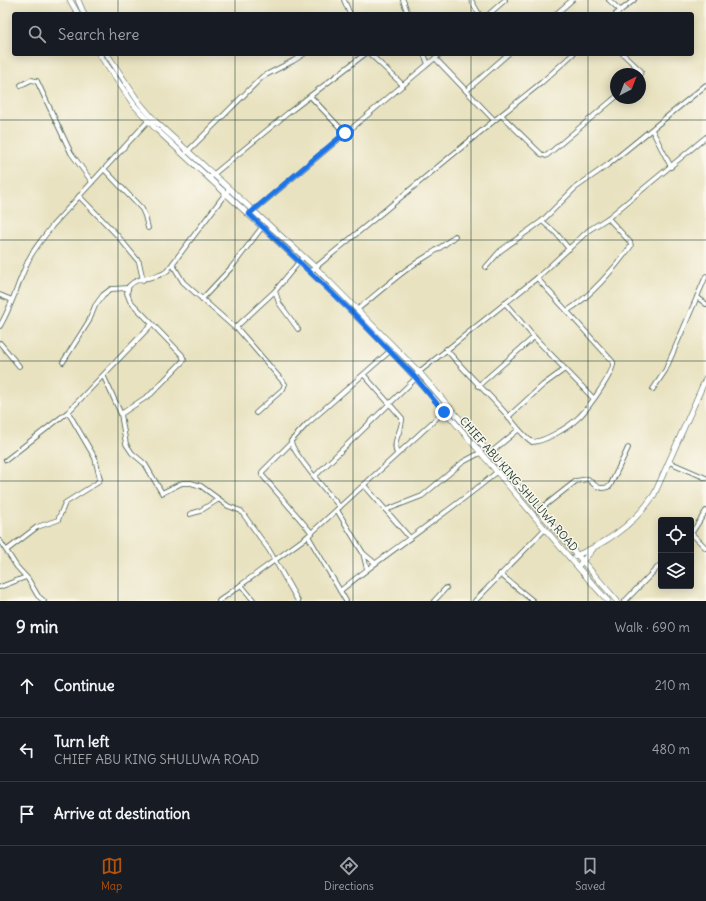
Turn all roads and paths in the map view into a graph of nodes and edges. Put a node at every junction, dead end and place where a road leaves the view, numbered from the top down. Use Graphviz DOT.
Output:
graph roads {
  1 [pos="70,0"];
  2 [pos="78,0"];
  3 [pos="344,0"];
  4 [pos="403,0"];
  5 [pos="471,0"];
  6 [pos="505,0"];
  7 [pos="572,0"];
  8 [pos="609,0"];
  9 [pos="634,0"];
  10 [pos="620,10"];
  11 [pos="77,12"];
  12 [pos="83,12"];
  13 [pos="349,12"];
  14 [pos="407,12"];
  15 [pos="478,12"];
  16 [pos="491,12"];
  17 [pos="558,12"];
  18 [pos="100,56"];
  19 [pos="108,56"];
  20 [pos="301,56"];
  21 [pos="361,56"];
  22 [pos="372,56"];
  23 [pos="425,56"];
  24 [pos="438,56"];
  25 [pos="506,56"];
  26 [pos="571,56"];
  27 [pos="625,56"];
  28 [pos="435,58"];
  29 [pos="428,64"];
  30 [pos="639,68"];
  31 [pos="21,85"];
  32 [pos="403,85"];
  33 [pos="706,85"];
  34 [pos="466,90"];
  35 [pos="310,96"];
  36 [pos="610,102"];
  37 [pos="501,114"];
  38 [pos="494,120"];
  39 [pos="148,121"];
  40 [pos="652,130"];
  41 [pos="345,133"];
  42 [pos="706,137"];
  43 [pos="188,151"];
  44 [pos="184,156"];
  45 [pos="671,167"];
  46 [pos="104,169"];
  47 [pos="211,176"];
  48 [pos="92,182"];
  49 [pos="227,191"];
  50 [pos="79,196"];
  51 [pos="251,212"];
  52 [pos="608,218"];
  53 [pos="542,221"];
  54 [pos="264,225"];
  55 [pos="148,228"];
  56 [pos="455,236"];
  57 [pos="569,249"];
  58 [pos="301,259"];
  59 [pos="173,265"];
  60 [pos="315,267"];
  61 [pos="486,267"];
  62 [pos="310,271"];
  63 [pos="706,276"];
  64 [pos="537,278"];
  65 [pos="143,280"];
  66 [pos="128,288"];
  67 [pos="275,291"];
  68 [pos="0,295"];
  69 [pos="697,297"];
  70 [pos="202,299"];
  71 [pos="12,300"];
  72 [pos="506,302"];
  73 [pos="706,304"];
  74 [pos="358,309"];
  75 [pos="566,311"];
  76 [pos="152,324"];
  77 [pos="0,326"];
  78 [pos="237,328"];
  79 [pos="298,329"];
  80 [pos="534,337"];
  81 [pos="0,344"];
  82 [pos="446,349"];
  83 [pos="390,351"];
  84 [pos="63,362"];
  85 [pos="18,366"];
  86 [pos="565,369"];
  87 [pos="419,372"];
  88 [pos="364,375"];
  89 [pos="104,377"];
  90 [pos="415,377"];
  91 [pos="706,378"];
  92 [pos="478,386"];
  93 [pos="653,389"];
  94 [pos="593,398"];
  95 [pos="389,405"];
  96 [pos="449,407"];
  97 [pos="68,412"];
  98 [pos="444,412"];
  99 [pos="121,413"];
  100 [pos="256,413"];
  101 [pos="508,417"];
  102 [pos="518,430"];
  103 [pos="291,443"];
  104 [pos="628,448"];
  105 [pos="480,452"];
  106 [pos="397,454"];
  107 [pos="489,454"];
  108 [pos="6,460"];
  109 [pos="669,462"];
  110 [pos="497,472"];
  111 [pos="315,476"];
  112 [pos="706,478"];
  113 [pos="364,485"];
  114 [pos="219,499"];
  115 [pos="339,509"];
  116 [pos="386,510"];
  117 [pos="538,511"];
  118 [pos="706,511"];
  119 [pos="190,514"];
  120 [pos="545,529"];
  121 [pos="694,529"];
  122 [pos="310,534"];
  123 [pos="694,536"];
  124 [pos="410,538"];
  125 [pos="0,541"];
  126 [pos="568,546"];
  127 [pos="706,548"];
  128 [pos="7,550"];
  129 [pos="363,553"];
  130 [pos="587,553"];
  131 [pos="577,555"];
  132 [pos="569,557"];
  133 [pos="275,561"];
  134 [pos="582,561"];
  135 [pos="375,563"];
  136 [pos="587,567"];
  137 [pos="658,567"];
  138 [pos="577,568"];
  139 [pos="367,569"];
  140 [pos="500,574"];
  141 [pos="26,577"];
  142 [pos="241,585"];
  143 [pos="0,587"];
  144 [pos="446,588"];
  145 [pos="340,591"];
  146 [pos="44,601"];
  147 [pos="219,601"];
  148 [pos="254,601"];
  149 [pos="298,601"];
  150 [pos="346,601"];
  151 [pos="434,601"];
  152 [pos="475,601"];
  153 [pos="533,601"];
  154 [pos="608,601"];
  155 [pos="617,601"];
  156 [pos="625,601"];
  1 -- 11 [label="street"];
  2 -- 12 [label="street"];
  3 -- 13 [label="street"];
  4 -- 14 [label="street"];
  5 -- 15 [label="street"];
  6 -- 16 [label="street"];
  7 -- 17 [label="street"];
  8 -- 10 [label="street"];
  9 -- 10 [label="street"];
  18 -- 39 [label="street, CHIEF ABU KING SHULUWA ROAD"];
  19 -- 43 [label="street"];
  20 -- 43 [label="street"];
  21 -- 35 [label="street"];
  22 -- 32 [label="street"];
  23 -- 29 [label="street"];
  24 -- 28 [label="street"];
  25 -- 34 [label="street"];
  26 -- 37 [label="street"];
  27 -- 30 [label="street"];
  28 -- 29 [label="street"];
  28 -- 34 [label="street"];
  29 -- 32 [label="street"];
  31 -- 48 [label="street"];
  32 -- 41 [label="street"];
  33 -- 40 [label="street"];
  34 -- 38 [label="street"];
  35 -- 41 [label="street"];
  35 -- 47 [label="street"];
  36 -- 37 [label="street"];
  37 -- 38 [label="street"];
  38 -- 60 [label="street"];
  39 -- 44 [label="street, CHIEF ABU KING SHULUWA ROAD"];
  39 -- 46 [label="street"];
  40 -- 45 [label="street"];
  40 -- 53 [label="street"];
  41 -- 51 [label="street"];
  42 -- 45 [label="street"];
  43 -- 44 [label="street"];
  43 -- 47 [label="street"];
  44 -- 47 [label="street, CHIEF ABU KING SHULUWA ROAD"];
  45 -- 52 [label="street"];
  46 -- 48 [label="street"];
  46 -- 55 [label="street"];
  47 -- 49 [label="street, CHIEF ABU KING SHULUWA ROAD"];
  48 -- 50 [label="street"];
  49 -- 51 [label="street, CHIEF ABU KING SHULUWA ROAD"];
  49 -- 59 [label="street"];
  50 -- 65 [label="street"];
  50 -- 71 [label="street"];
  51 -- 54 [label="street, CHIEF ABU KING SHULUWA ROAD"];
  52 -- 57 [label="street"];
  52 -- 75 [label="street"];
  53 -- 57 [label="street"];
  53 -- 61 [label="street"];
  54 -- 58 [label="street, CHIEF ABU KING SHULUWA ROAD"];
  54 -- 70 [label="street"];
  56 -- 74 [label="street"];
  57 -- 64 [label="street"];
  58 -- 60 [label="street"];
  58 -- 62 [label="street, CHIEF ABU KING SHULUWA ROAD"];
  58 -- 67 [label="street"];
  59 -- 65 [label="street"];
  59 -- 70 [label="street"];
  60 -- 62 [label="street"];
  60 -- 74 [label="street"];
  62 -- 83 [label="street, CHIEF ABU KING SHULUWA ROAD"];
  63 -- 69 [label="street"];
  64 -- 72 [label="street"];
  64 -- 75 [label="street"];
  65 -- 66 [label="street"];
  66 -- 76 [label="street"];
  66 -- 84 [label="street"];
  67 -- 78 [label="street"];
  67 -- 79 [label="street"];
  68 -- 71 [label="street"];
  69 -- 73 [label="street"];
  69 -- 93 [label="street"];
  70 -- 78 [label="street"];
  71 -- 77 [label="street"];
  72 -- 80 [label="street"];
  72 -- 82 [label="street"];
  74 -- 87 [label="street"];
  75 -- 94 [label="street"];
  76 -- 89 [label="street"];
  76 -- 99 [label="street"];
  78 -- 100 [label="street"];
  80 -- 86 [label="street"];
  80 -- 92 [label="street"];
  81 -- 85 [label="street"];
  82 -- 87 [label="street"];
  82 -- 92 [label="street"];
  83 -- 88 [label="street"];
  83 -- 90 [label="street, CHIEF ABU KING SHULUWA ROAD"];
  86 -- 94 [label="street"];
  86 -- 101 [label="street"];
  87 -- 90 [label="street"];
  87 -- 96 [label="street"];
  88 -- 95 [label="street"];
  88 -- 103 [label="street"];
  89 -- 97 [label="street"];
  89 -- 99 [label="street"];
  90 -- 95 [label="street"];
  90 -- 98 [label="street, CHIEF ABU KING SHULUWA ROAD"];
  91 -- 109 [label="street"];
  92 -- 101 [label="street"];
  94 -- 102 [label="street"];
  95 -- 106 [label="street"];
  95 -- 111 [label="street"];
  96 -- 98 [label="street"];
  96 -- 107 [label="street"];
  97 -- 108 [label="street"];
  97 -- 128 [label="street"];
  98 -- 105 [label="street, CHIEF ABU KING SHULUWA ROAD"];
  98 -- 106 [label="street"];
  99 -- 114 [label="street"];
  101 -- 102 [label="street"];
  102 -- 107 [label="street"];
  103 -- 111 [label="street"];
  103 -- 122 [label="street"];
  104 -- 117 [label="street"];
  105 -- 110 [label="street, CHIEF ABU KING SHULUWA ROAD"];
  105 -- 116 [label="street"];
  106 -- 113 [label="street"];
  107 -- 117 [label="street"];
  109 -- 112 [label="street"];
  109 -- 130 [label="street"];
  110 -- 120 [label="street, CHIEF ABU KING SHULUWA ROAD"];
  110 -- 124 [label="street"];
  111 -- 115 [label="street"];
  113 -- 115 [label="street"];
  113 -- 116 [label="street"];
  114 -- 119 [label="street"];
  114 -- 133 [label="street"];
  115 -- 122 [label="street"];
  115 -- 129 [label="street"];
  116 -- 124 [label="street"];
  117 -- 126 [label="street"];
  118 -- 121 [label="street"];
  120 -- 132 [label="street, CHIEF ABU KING SHULUWA ROAD"];
  120 -- 140 [label="street"];
  122 -- 133 [label="street"];
  122 -- 145 [label="street"];
  123 -- 127 [label="street"];
  124 -- 135 [label="street"];
  125 -- 128 [label="street"];
  126 -- 130 [label="street"];
  126 -- 131 [label="street"];
  128 -- 141 [label="street"];
  129 -- 135 [label="street"];
  129 -- 139 [label="street"];
  130 -- 131 [label="street"];
  130 -- 134 [label="street"];
  130 -- 136 [label="street"];
  131 -- 132 [label="street"];
  131 -- 134 [label="street"];
  132 -- 138 [label="street, CHIEF ABU KING SHULUWA ROAD"];
  133 -- 142 [label="street"];
  133 -- 149 [label="street"];
  134 -- 136 [label="street"];
  134 -- 138 [label="street"];
  135 -- 139 [label="street"];
  136 -- 155 [label="street"];
  137 -- 156 [label="street"];
  138 -- 154 [label="street, CHIEF ABU KING SHULUWA ROAD"];
  139 -- 145 [label="street"];
  140 -- 152 [label="street"];
  140 -- 153 [label="street"];
  141 -- 143 [label="street"];
  141 -- 146 [label="street"];
  142 -- 147 [label="street"];
  142 -- 148 [label="street"];
  144 -- 151 [label="street"];
  145 -- 150 [label="street"];
}
